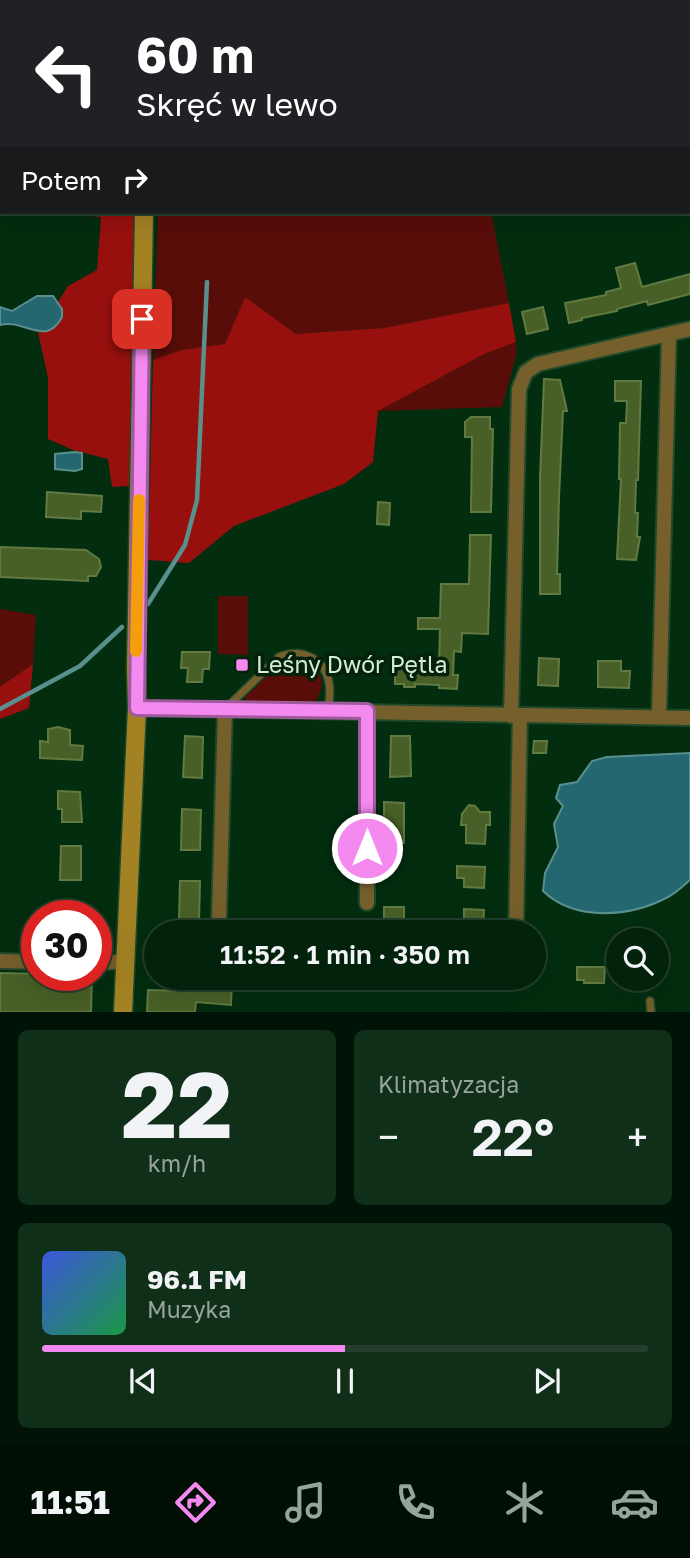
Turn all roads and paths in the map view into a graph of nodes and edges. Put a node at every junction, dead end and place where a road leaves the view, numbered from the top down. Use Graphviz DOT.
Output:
graph roads {
  1 [pos="144,214"];
  2 [pos="690,329"];
  3 [pos="669,334"];
  4 [pos="137,708"];
  5 [pos="225,709"];
  6 [pos="367,711"];
  7 [pos="328,712"];
  8 [pos="516,716"];
  9 [pos="659,716"];
  10 [pos="690,718"];
  11 [pos="367,903"];
  12 [pos="219,918"];
  13 [pos="516,920"];
  14 [pos="125,953"];
  15 [pos="112,957"];
  16 [pos="0,961"];
  17 [pos="21,962"];
  18 [pos="650,1001"];
  19 [pos="123,1012"];
  20 [pos="651,1012"];
  1 -- 4 [label="street"];
  2 -- 3 [label="street"];
  3 -- 8 [label="street"];
  3 -- 9 [label="street"];
  4 -- 5 [label="street"];
  4 -- 14 [label="street"];
  5 -- 7 [label="street"];
  5 -- 7 [label="lane"];
  5 -- 12 [label="street"];
  6 -- 7 [label="street"];
  6 -- 8 [label="street"];
  6 -- 11 [label="street"];
  8 -- 9 [label="street"];
  8 -- 13 [label="street"];
  9 -- 10 [label="street"];
  14 -- 15 [label="street"];
  14 -- 19 [label="street"];
  16 -- 17 [label="street"];
  18 -- 20 [label="lane"];
}
